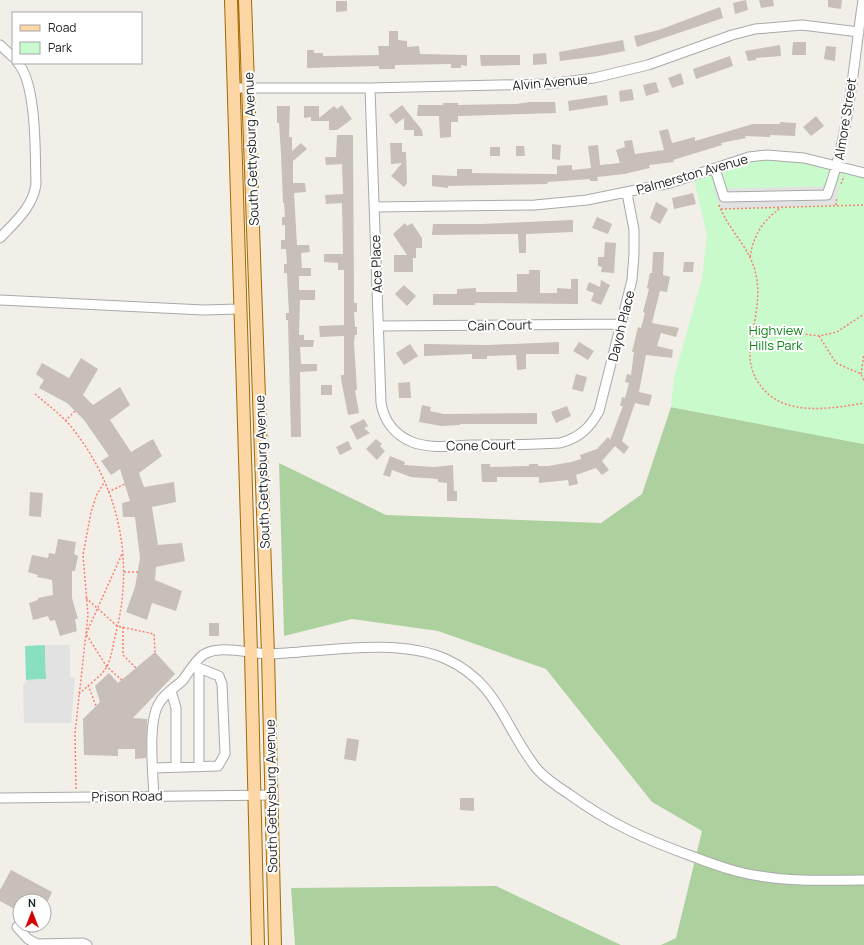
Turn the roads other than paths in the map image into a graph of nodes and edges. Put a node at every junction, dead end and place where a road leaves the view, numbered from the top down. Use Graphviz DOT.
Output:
graph roads {
  1 [pos="231,0"];
  2 [pos="246,0"];
  3 [pos="863,0"];
  4 [pos="859,32"];
  5 [pos="0,45"];
  6 [pos="12,56"];
  7 [pos="19,64"];
  8 [pos="234,88"];
  9 [pos="249,88"];
  10 [pos="370,88"];
  11 [pos="715,169"];
  12 [pos="841,169"];
  13 [pos="864,173"];
  14 [pos="627,193"];
  15 [pos="374,207"];
  16 [pos="0,238"];
  17 [pos="0,300"];
  18 [pos="240,309"];
  19 [pos="621,324"];
  20 [pos="379,326"];
  21 [pos="399,435"];
  22 [pos="566,442"];
  23 [pos="251,653"];
  24 [pos="268,654"];
  25 [pos="197,668"];
  26 [pos="171,691"];
  27 [pos="199,766"];
  28 [pos="176,767"];
  29 [pos="153,768"];
  30 [pos="272,794"];
  31 [pos="253,795"];
  32 [pos="154,796"];
  33 [pos="0,798"];
  34 [pos="864,880"];
  35 [pos="22,933"];
  36 [pos="87,945"];
  37 [pos="258,945"];
  38 [pos="275,945"];
  1 -- 8 [label="main road, South Gettysburg Avenue"];
  2 -- 9 [label="main road, South Gettysburg Avenue"];
  3 -- 4 [label="street, Almore Street"];
  4 -- 10 [label="street, Alvin Avenue"];
  4 -- 12 [label="street, Almore Street"];
  5 -- 6 [label="street"];
  7 -- 16 [label="street"];
  8 -- 9 [label="street, Alvin Avenue"];
  8 -- 18 [label="main road, South Gettysburg Avenue"];
  9 -- 10 [label="street, Alvin Avenue"];
  9 -- 24 [label="main road, South Gettysburg Avenue"];
  10 -- 15 [label="street, Ace Place"];
  11 -- 12 [label="street, Palmerston Avenue"];
  11 -- 12 [label="street, Almore Street"];
  11 -- 14 [label="street, Palmerston Avenue"];
  12 -- 13 [label="street, Palmerston Avenue"];
  14 -- 15 [label="street, Palmerston Avenue"];
  14 -- 19 [label="street, Dayoh Place"];
  15 -- 20 [label="street, Ace Place"];
  17 -- 18 [label="street"];
  18 -- 23 [label="main road, South Gettysburg Avenue"];
  19 -- 20 [label="street, Cain Court"];
  19 -- 22 [label="street, Dayoh Place"];
  20 -- 21 [label="street, Ace Place"];
  21 -- 22 [label="street, Cone Court"];
  23 -- 24 [label="street"];
  23 -- 25 [label="street"];
  23 -- 31 [label="main road, South Gettysburg Avenue"];
  24 -- 30 [label="main road, South Gettysburg Avenue"];
  24 -- 34 [label="street"];
  25 -- 26 [label="street"];
  25 -- 27 [label="street"];
  25 -- 27 [label="street"];
  26 -- 28 [label="street"];
  26 -- 29 [label="street"];
  27 -- 28 [label="street"];
  28 -- 29 [label="street"];
  29 -- 32 [label="street"];
  30 -- 31 [label="street, Prison Road"];
  30 -- 38 [label="main road, South Gettysburg Avenue"];
  31 -- 32 [label="street, Prison Road"];
  31 -- 37 [label="main road, South Gettysburg Avenue"];
  32 -- 33 [label="street, Prison Road"];
  35 -- 36 [label="street"];
}
